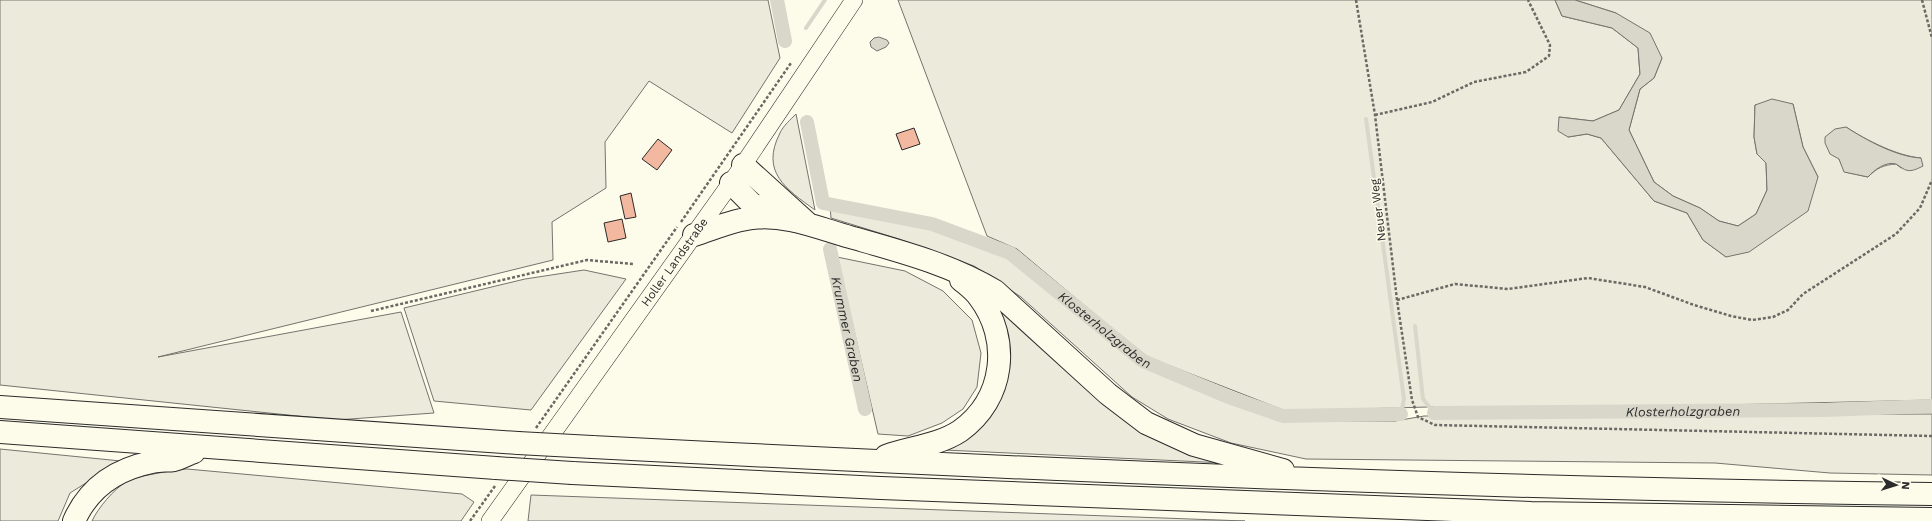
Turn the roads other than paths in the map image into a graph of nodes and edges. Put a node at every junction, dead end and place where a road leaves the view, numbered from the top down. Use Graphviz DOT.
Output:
graph roads {
  1 [pos="854,0"];
  2 [pos="743,165"];
  3 [pos="731,183"];
  4 [pos="779,219"];
  5 [pos="808,223"];
  6 [pos="694,235"];
  7 [pos="947,267"];
  8 [pos="0,407"];
  9 [pos="0,432"];
  10 [pos="205,448"];
  11 [pos="871,462"];
  12 [pos="1307,480"];
  13 [pos="1932,494"];
  14 [pos="1932,519"];
  15 [pos="74,521"];
  16 [pos="490,521"];
  1 -- 2 [label="main road, Holler Landstraße"];
  2 -- 3 [label="main road, Holler Landstraße"];
  2 -- 5 [label="highway"];
  3 -- 4 [label="highway"];
  3 -- 6 [label="main road, Holler Landstraße"];
  4 -- 5 [label="highway"];
  4 -- 6 [label="highway"];
  5 -- 7 [label="highway"];
  6 -- 16 [label="main road, Holler Landstraße"];
  7 -- 11 [label="highway"];
  7 -- 12 [label="highway"];
  8 -- 11 [label="highway, bridge"];
  9 -- 10 [label="highway"];
  10 -- 14 [label="highway, bridge"];
  10 -- 15 [label="highway"];
  11 -- 12 [label="highway"];
  12 -- 13 [label="highway"];
}
